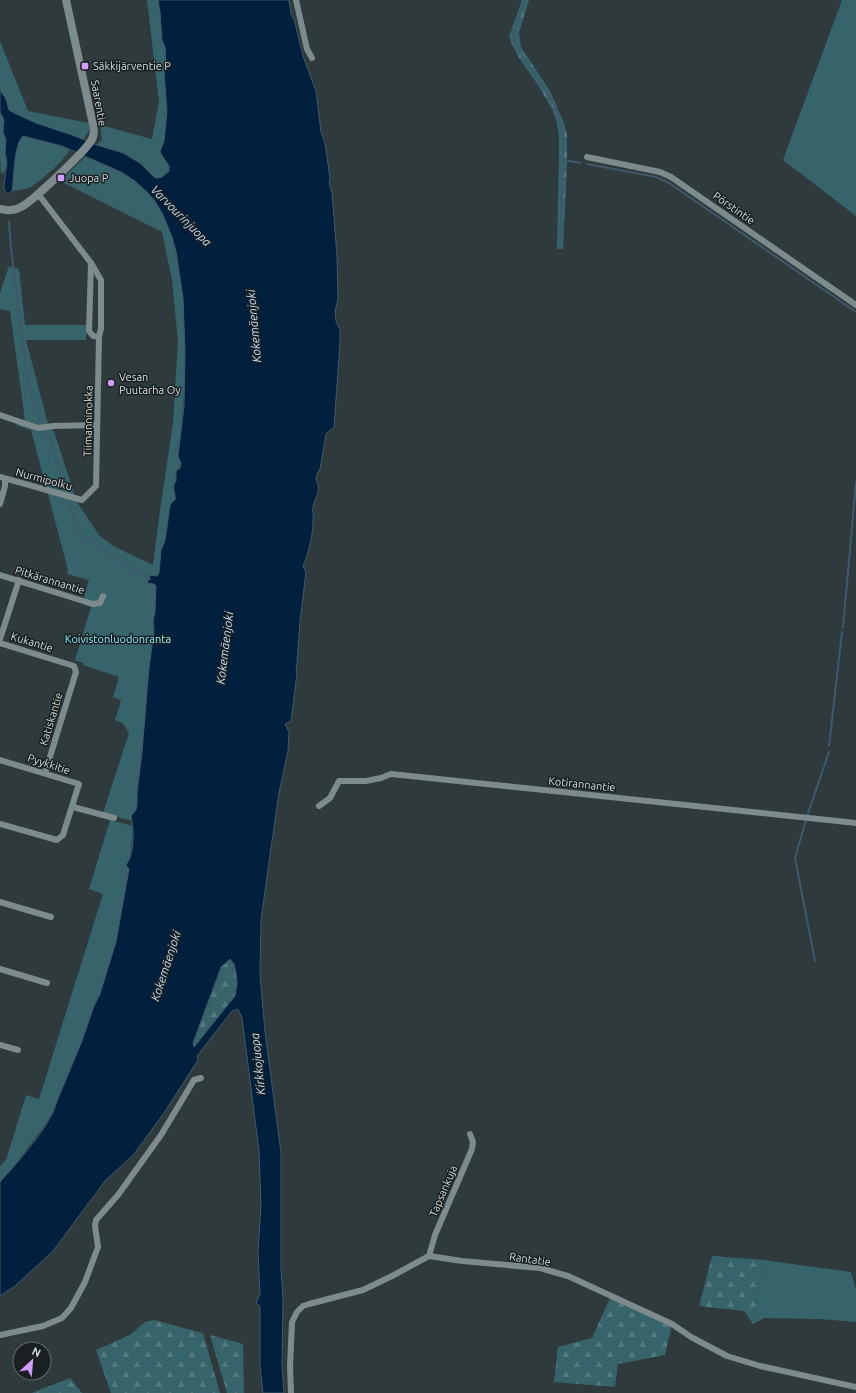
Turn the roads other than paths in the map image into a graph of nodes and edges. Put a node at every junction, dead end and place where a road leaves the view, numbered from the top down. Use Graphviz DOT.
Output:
graph roads {
  1 [pos="66,0"];
  2 [pos="296,0"];
  3 [pos="312,58"];
  4 [pos="587,157"];
  5 [pos="37,194"];
  6 [pos="0,210"];
  7 [pos="91,263"];
  8 [pos="856,305"];
  9 [pos="99,337"];
  10 [pos="0,415"];
  11 [pos="98,425"];
  12 [pos="2,478"];
  13 [pos="82,500"];
  14 [pos="0,504"];
  15 [pos="0,575"];
  16 [pos="19,580"];
  17 [pos="103,596"];
  18 [pos="0,639"];
  19 [pos="0,643"];
  20 [pos="76,672"];
  21 [pos="0,760"];
  22 [pos="45,773"];
  23 [pos="319,806"];
  24 [pos="73,807"];
  25 [pos="114,818"];
  26 [pos="856,823"];
  27 [pos="0,824"];
  28 [pos="0,902"];
  29 [pos="51,917"];
  30 [pos="0,969"];
  31 [pos="47,983"];
  32 [pos="0,1045"];
  33 [pos="18,1050"];
  34 [pos="200,1078"];
  35 [pos="470,1134"];
  36 [pos="429,1256"];
  37 [pos="0,1336"];
  38 [pos="856,1387"];
  39 [pos="291,1393"];
  1 -- 5 [label="street, Saarentie"];
  2 -- 3 [label="street"];
  4 -- 8 [label="street, Pörstintie"];
  5 -- 6 [label="street, Saarentie"];
  5 -- 7 [label="street, Tiimanninokka"];
  7 -- 9 [label="street, Tiimanninokka"];
  7 -- 9 [label="street"];
  9 -- 11 [label="street, Tiimanninokka"];
  10 -- 11 [label="street"];
  11 -- 13 [label="street, Tiimanninokka"];
  12 -- 13 [label="street, Nurmipolku"];
  12 -- 14 [label="street"];
  15 -- 16 [label="street, Pitkärannantie"];
  16 -- 17 [label="street, Pitkärannantie"];
  16 -- 18 [label="street"];
  19 -- 20 [label="street, Kukantie"];
  20 -- 22 [label="street, Katiskantie"];
  21 -- 22 [label="street, Pyykkitie"];
  22 -- 24 [label="street, Pyykkitie"];
  23 -- 26 [label="street, Kotirannantie"];
  24 -- 25 [label="street"];
  24 -- 27 [label="street, Pyykkitie"];
  28 -- 29 [label="street"];
  30 -- 31 [label="street"];
  32 -- 33 [label="street"];
  34 -- 37 [label="street"];
  35 -- 36 [label="street, Tapsankuja"];
  36 -- 38 [label="street, Rantatie"];
  36 -- 39 [label="street"];
}
